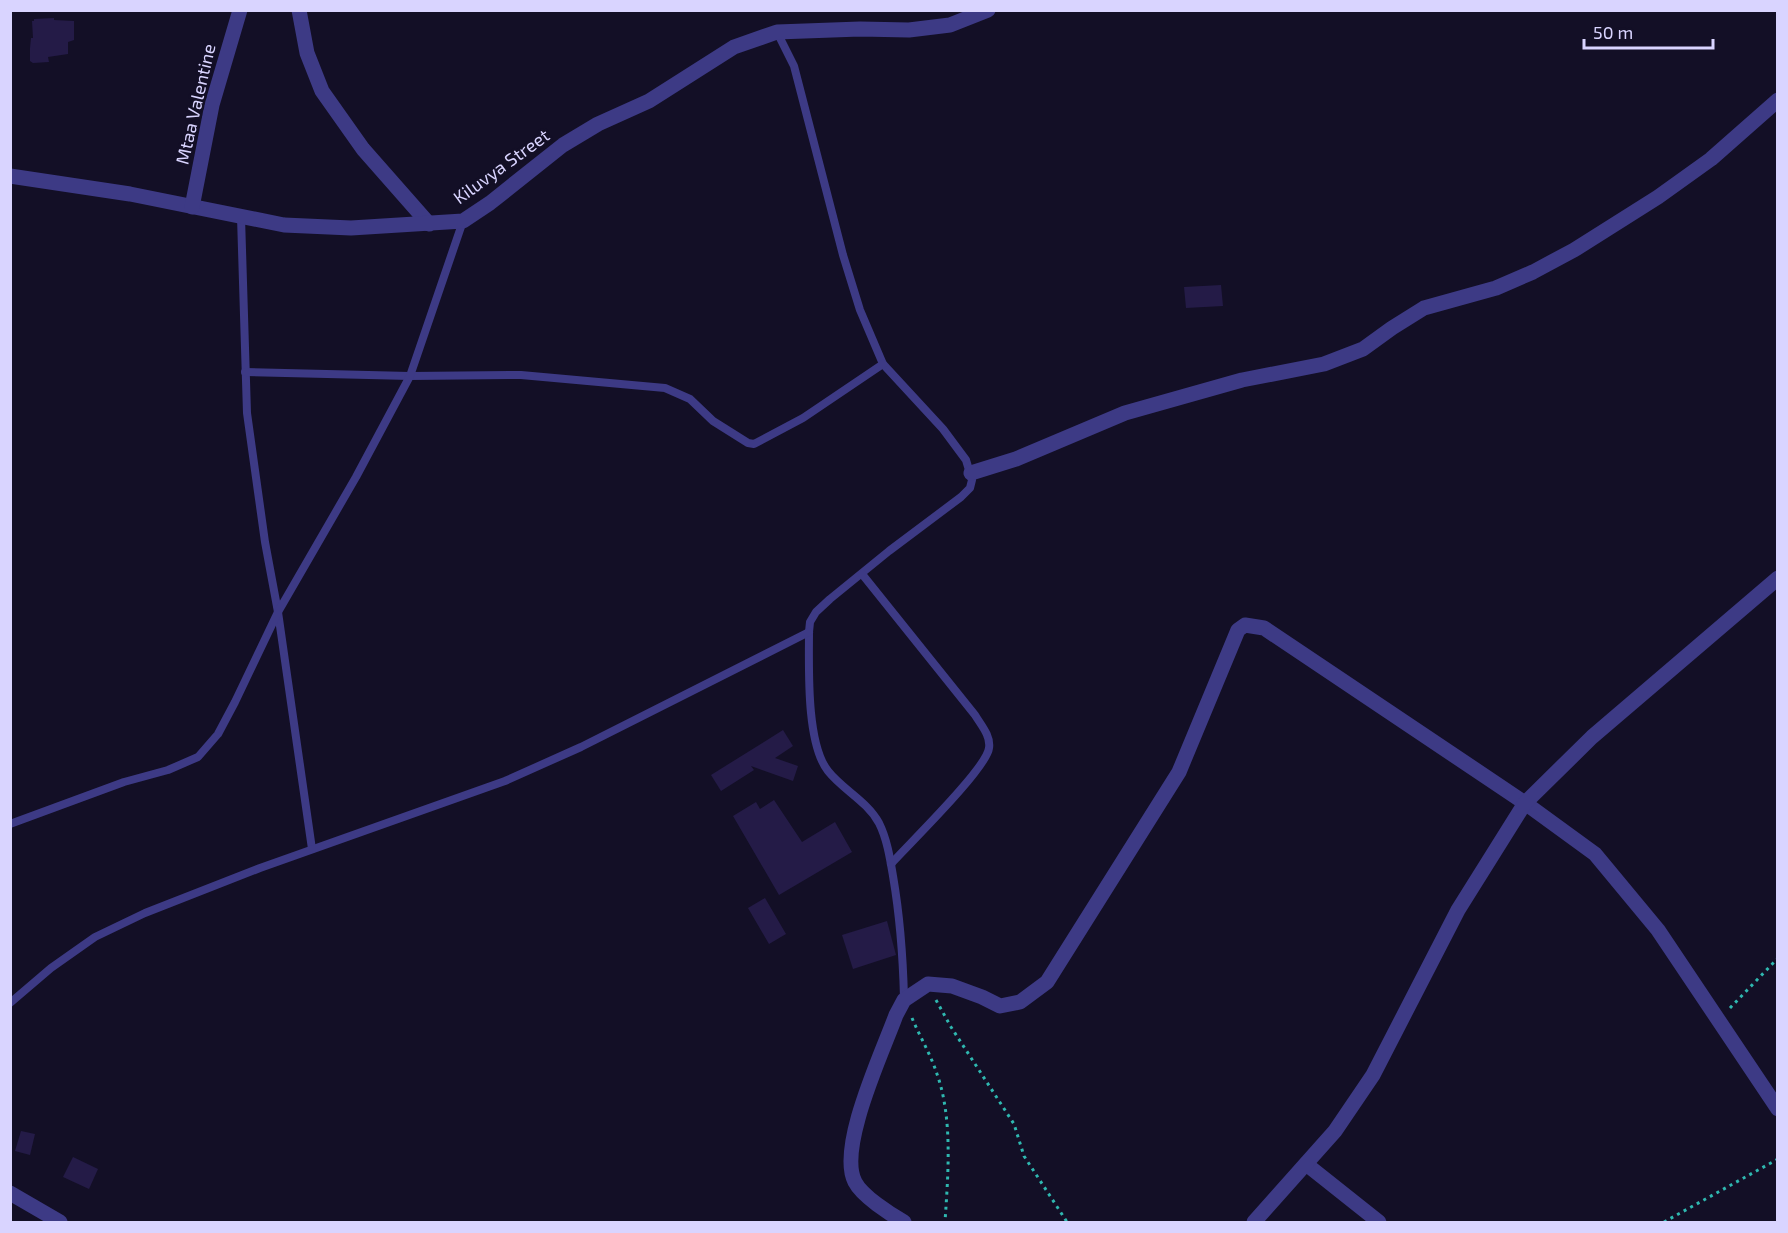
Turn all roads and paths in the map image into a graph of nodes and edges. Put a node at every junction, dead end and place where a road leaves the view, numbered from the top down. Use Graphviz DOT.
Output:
graph roads {
  1 [pos="299,10"];
  2 [pos="988,10"];
  3 [pos="236,12"];
  4 [pos="777,32"];
  5 [pos="1778,100"];
  6 [pos="10,176"];
  7 [pos="192,207"];
  8 [pos="241,217"];
  9 [pos="463,221"];
  10 [pos="429,224"];
  11 [pos="883,364"];
  12 [pos="245,372"];
  13 [pos="410,376"];
  14 [pos="971,473"];
  15 [pos="862,574"];
  16 [pos="1778,578"];
  17 [pos="278,612"];
  18 [pos="809,632"];
  19 [pos="1525,803"];
  20 [pos="10,824"];
  21 [pos="312,849"];
  22 [pos="891,864"];
  23 [pos="1778,958"];
  24 [pos="928,984"];
  25 [pos="904,1000"];
  26 [pos="10,1003"];
  27 [pos="1718,1021"];
  28 [pos="1778,1109"];
  29 [pos="1778,1160"];
  30 [pos="1306,1164"];
  31 [pos="10,1193"];
  32 [pos="60,1222"];
  33 [pos="904,1222"];
  34 [pos="945,1222"];
  35 [pos="1066,1222"];
  36 [pos="1254,1222"];
  37 [pos="1379,1222"];
  38 [pos="1664,1222"];
  1 -- 10 [label="street"];
  2 -- 4 [label="street, Kiluvya Street"];
  3 -- 7 [label="street, Mtaa Valentine"];
  4 -- 9 [label="street, Kiluvya Street"];
  4 -- 11 [label="lane"];
  5 -- 14 [label="street"];
  6 -- 7 [label="street, Kiluvya Street"];
  7 -- 8 [label="street, Kiluvya Street"];
  8 -- 10 [label="street, Kiluvya Street"];
  8 -- 12 [label="lane"];
  9 -- 10 [label="street, Kiluvya Street"];
  9 -- 13 [label="lane"];
  11 -- 13 [label="lane"];
  11 -- 14 [label="lane"];
  12 -- 13 [label="lane"];
  12 -- 17 [label="lane"];
  13 -- 17 [label="lane"];
  14 -- 15 [label="lane"];
  15 -- 18 [label="lane"];
  15 -- 22 [label="lane"];
  16 -- 19 [label="street"];
  17 -- 20 [label="lane"];
  17 -- 21 [label="lane"];
  18 -- 21 [label="lane"];
  18 -- 22 [label="lane"];
  19 -- 24 [label="street"];
  19 -- 27 [label="street"];
  19 -- 30 [label="street"];
  21 -- 26 [label="lane"];
  22 -- 25 [label="lane"];
  23 -- 27 [label="path"];
  24 -- 25 [label="street"];
  24 -- 35 [label="path"];
  25 -- 33 [label="street"];
  25 -- 34 [label="path"];
  27 -- 28 [label="street"];
  29 -- 38 [label="path"];
  30 -- 36 [label="street"];
  30 -- 37 [label="street"];
  31 -- 32 [label="street"];
}
